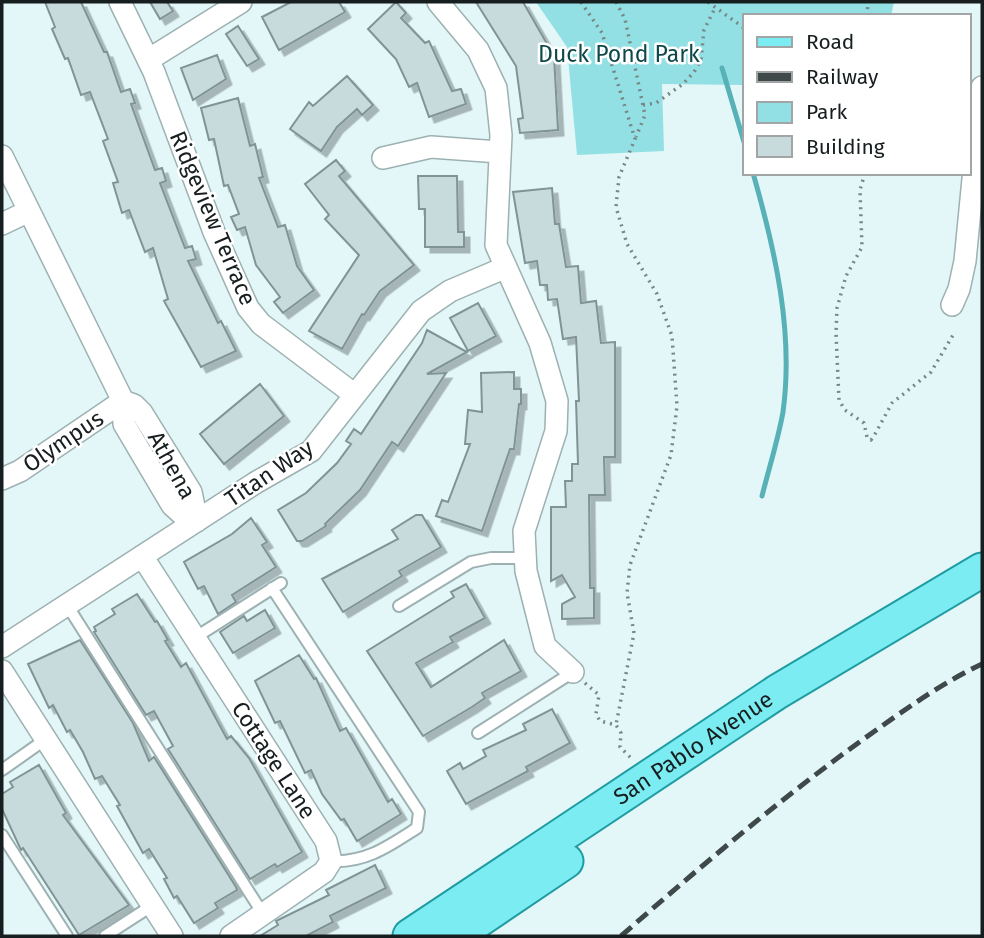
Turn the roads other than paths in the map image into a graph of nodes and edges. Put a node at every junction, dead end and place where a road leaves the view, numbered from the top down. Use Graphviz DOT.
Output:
graph roads {
  1 [pos="120,2"];
  2 [pos="241,2"];
  3 [pos="438,2"];
  4 [pos="148,60"];
  5 [pos="982,87"];
  6 [pos="499,152"];
  7 [pos="2,156"];
  8 [pos="383,158"];
  9 [pos="27,212"];
  10 [pos="2,223"];
  11 [pos="504,268"];
  12 [pos="952,304"];
  13 [pos="355,396"];
  14 [pos="123,401"];
  15 [pos="2,479"];
  16 [pos="197,521"];
  17 [pos="142,556"];
  18 [pos="524,558"];
  19 [pos="982,570"];
  20 [pos="982,594"];
  21 [pos="67,605"];
  22 [pos="399,606"];
  23 [pos="195,637"];
  24 [pos="2,647"];
  25 [pos="2,671"];
  26 [pos="573,672"];
  27 [pos="478,733"];
  28 [pos="46,739"];
  29 [pos="2,770"];
  30 [pos="2,835"];
  31 [pos="331,862"];
  32 [pos="153,905"];
  33 [pos="263,914"];
  34 [pos="67,936"];
  35 [pos="105,936"];
  36 [pos="172,936"];
  37 [pos="231,936"];
  38 [pos="410,936"];
  39 [pos="456,936"];
  1 -- 4 [label="street, Ridgeview Terrace"];
  2 -- 4 [label="street"];
  3 -- 6 [label="street"];
  4 -- 13 [label="street, Ridgeview Terrace"];
  5 -- 12 [label="street"];
  6 -- 8 [label="street"];
  6 -- 11 [label="street"];
  7 -- 9 [label="street, Athena"];
  9 -- 10 [label="street"];
  9 -- 14 [label="street, Athena"];
  11 -- 13 [label="street, Titan Way"];
  11 -- 18 [label="street"];
  13 -- 16 [label="street, Titan Way"];
  14 -- 15 [label="street, Olympus"];
  14 -- 16 [label="street, Athena"];
  16 -- 17 [label="street, Titan Way"];
  17 -- 21 [label="street, Titan Way"];
  17 -- 23 [label="street, Cottage Lane"];
  18 -- 22 [label="lane"];
  18 -- 26 [label="street"];
  19 -- 38 [label="main road, San Pablo Avenue"];
  20 -- 39 [label="main road, San Pablo Avenue"];
  21 -- 24 [label="street, Titan Way"];
  21 -- 33 [label="lane"];
  23 -- 31 [label="street, Cottage Lane"];
  23 -- 31 [label="lane"];
  25 -- 28 [label="street"];
  26 -- 27 [label="lane"];
  28 -- 29 [label="lane"];
  28 -- 32 [label="street"];
  30 -- 34 [label="lane"];
  31 -- 33 [label="street"];
  32 -- 35 [label="lane"];
  32 -- 36 [label="street"];
  33 -- 37 [label="street"];
}
